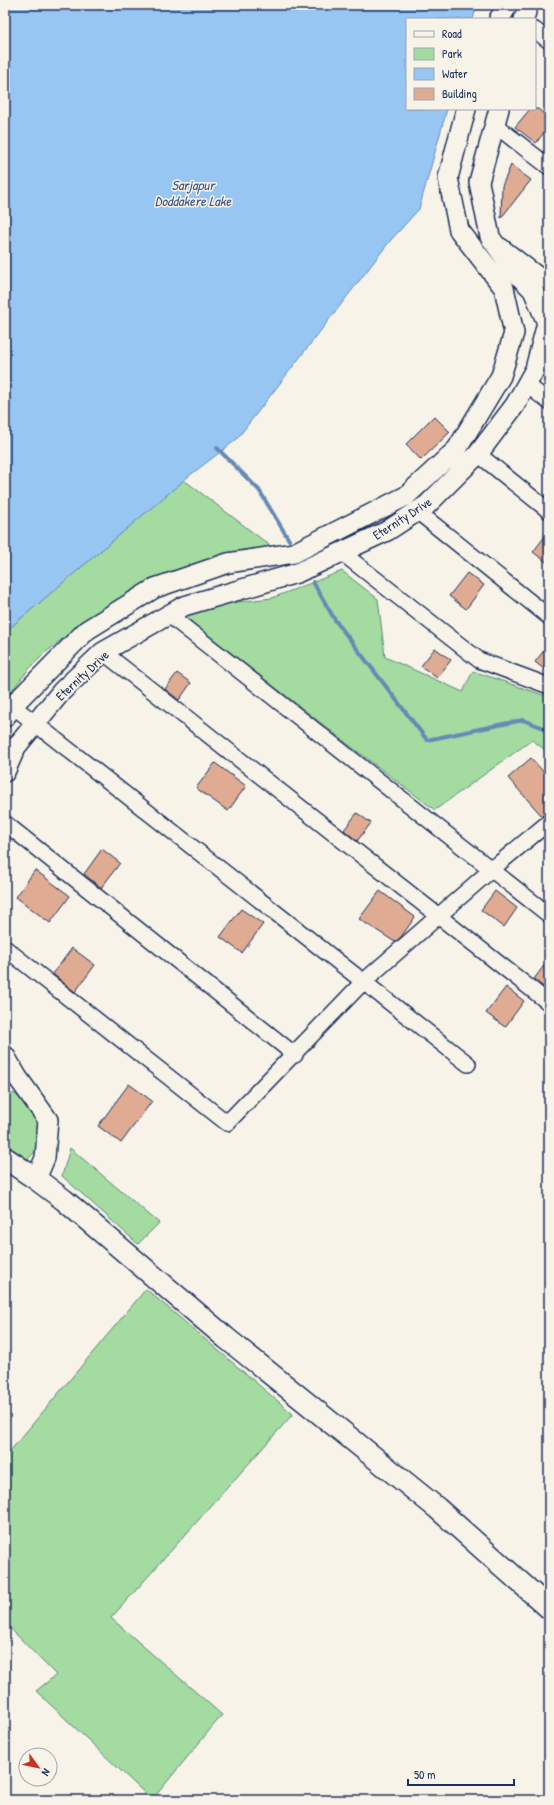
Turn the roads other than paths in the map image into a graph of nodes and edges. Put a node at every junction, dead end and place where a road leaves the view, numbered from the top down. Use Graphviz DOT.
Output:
graph roads {
  1 [pos="508,5"];
  2 [pos="528,5"];
  3 [pos="500,18"];
  4 [pos="524,18"];
  5 [pos="536,31"];
  6 [pos="549,41"];
  7 [pos="466,110"];
  8 [pos="497,117"];
  9 [pos="549,167"];
  10 [pos="490,237"];
  11 [pos="549,283"];
  12 [pos="526,384"];
  13 [pos="549,402"];
  14 [pos="478,454"];
  15 [pos="417,511"];
  16 [pos="549,511"];
  17 [pos="341,552"];
  18 [pos="170,615"];
  19 [pos="549,617"];
  20 [pos="103,652"];
  21 [pos="549,686"];
  22 [pos="9,712"];
  23 [pos="35,723"];
  24 [pos="5,772"];
  25 [pos="549,822"];
  26 [pos="5,823"];
  27 [pos="491,870"];
  28 [pos="549,915"];
  29 [pos="438,916"];
  30 [pos="5,948"];
  31 [pos="364,982"];
  32 [pos="549,1003"];
  33 [pos="295,1054"];
  34 [pos="5,1056"];
  35 [pos="468,1064"];
  36 [pos="5,1158"];
  37 [pos="36,1178"];
  38 [pos="549,1608"];
  1 -- 3 [label="street"];
  2 -- 4 [label="street"];
  5 -- 6 [label="street"];
  7 -- 22 [label="street, Eternity Drive"];
  8 -- 9 [label="street"];
  8 -- 10 [label="street, Eternity Drive"];
  10 -- 11 [label="street"];
  10 -- 12 [label="street, Eternity Drive"];
  12 -- 13 [label="street"];
  12 -- 14 [label="street, Eternity Drive"];
  14 -- 15 [label="street, Eternity Drive"];
  14 -- 16 [label="street"];
  15 -- 17 [label="street, Eternity Drive"];
  15 -- 19 [label="street"];
  17 -- 18 [label="street, Eternity Drive"];
  17 -- 21 [label="street"];
  18 -- 20 [label="street, Eternity Drive"];
  18 -- 27 [label="street"];
  20 -- 23 [label="street, Eternity Drive"];
  20 -- 29 [label="street"];
  22 -- 23 [label="street"];
  23 -- 24 [label="street, Eternity Drive"];
  23 -- 31 [label="street"];
  25 -- 27 [label="street"];
  26 -- 33 [label="street"];
  27 -- 28 [label="street"];
  27 -- 29 [label="street"];
  29 -- 31 [label="street"];
  29 -- 32 [label="street"];
  30 -- 33 [label="street"];
  31 -- 33 [label="street"];
  31 -- 35 [label="street"];
  34 -- 37 [label="street"];
  36 -- 37 [label="main road"];
  37 -- 38 [label="main road"];
}
